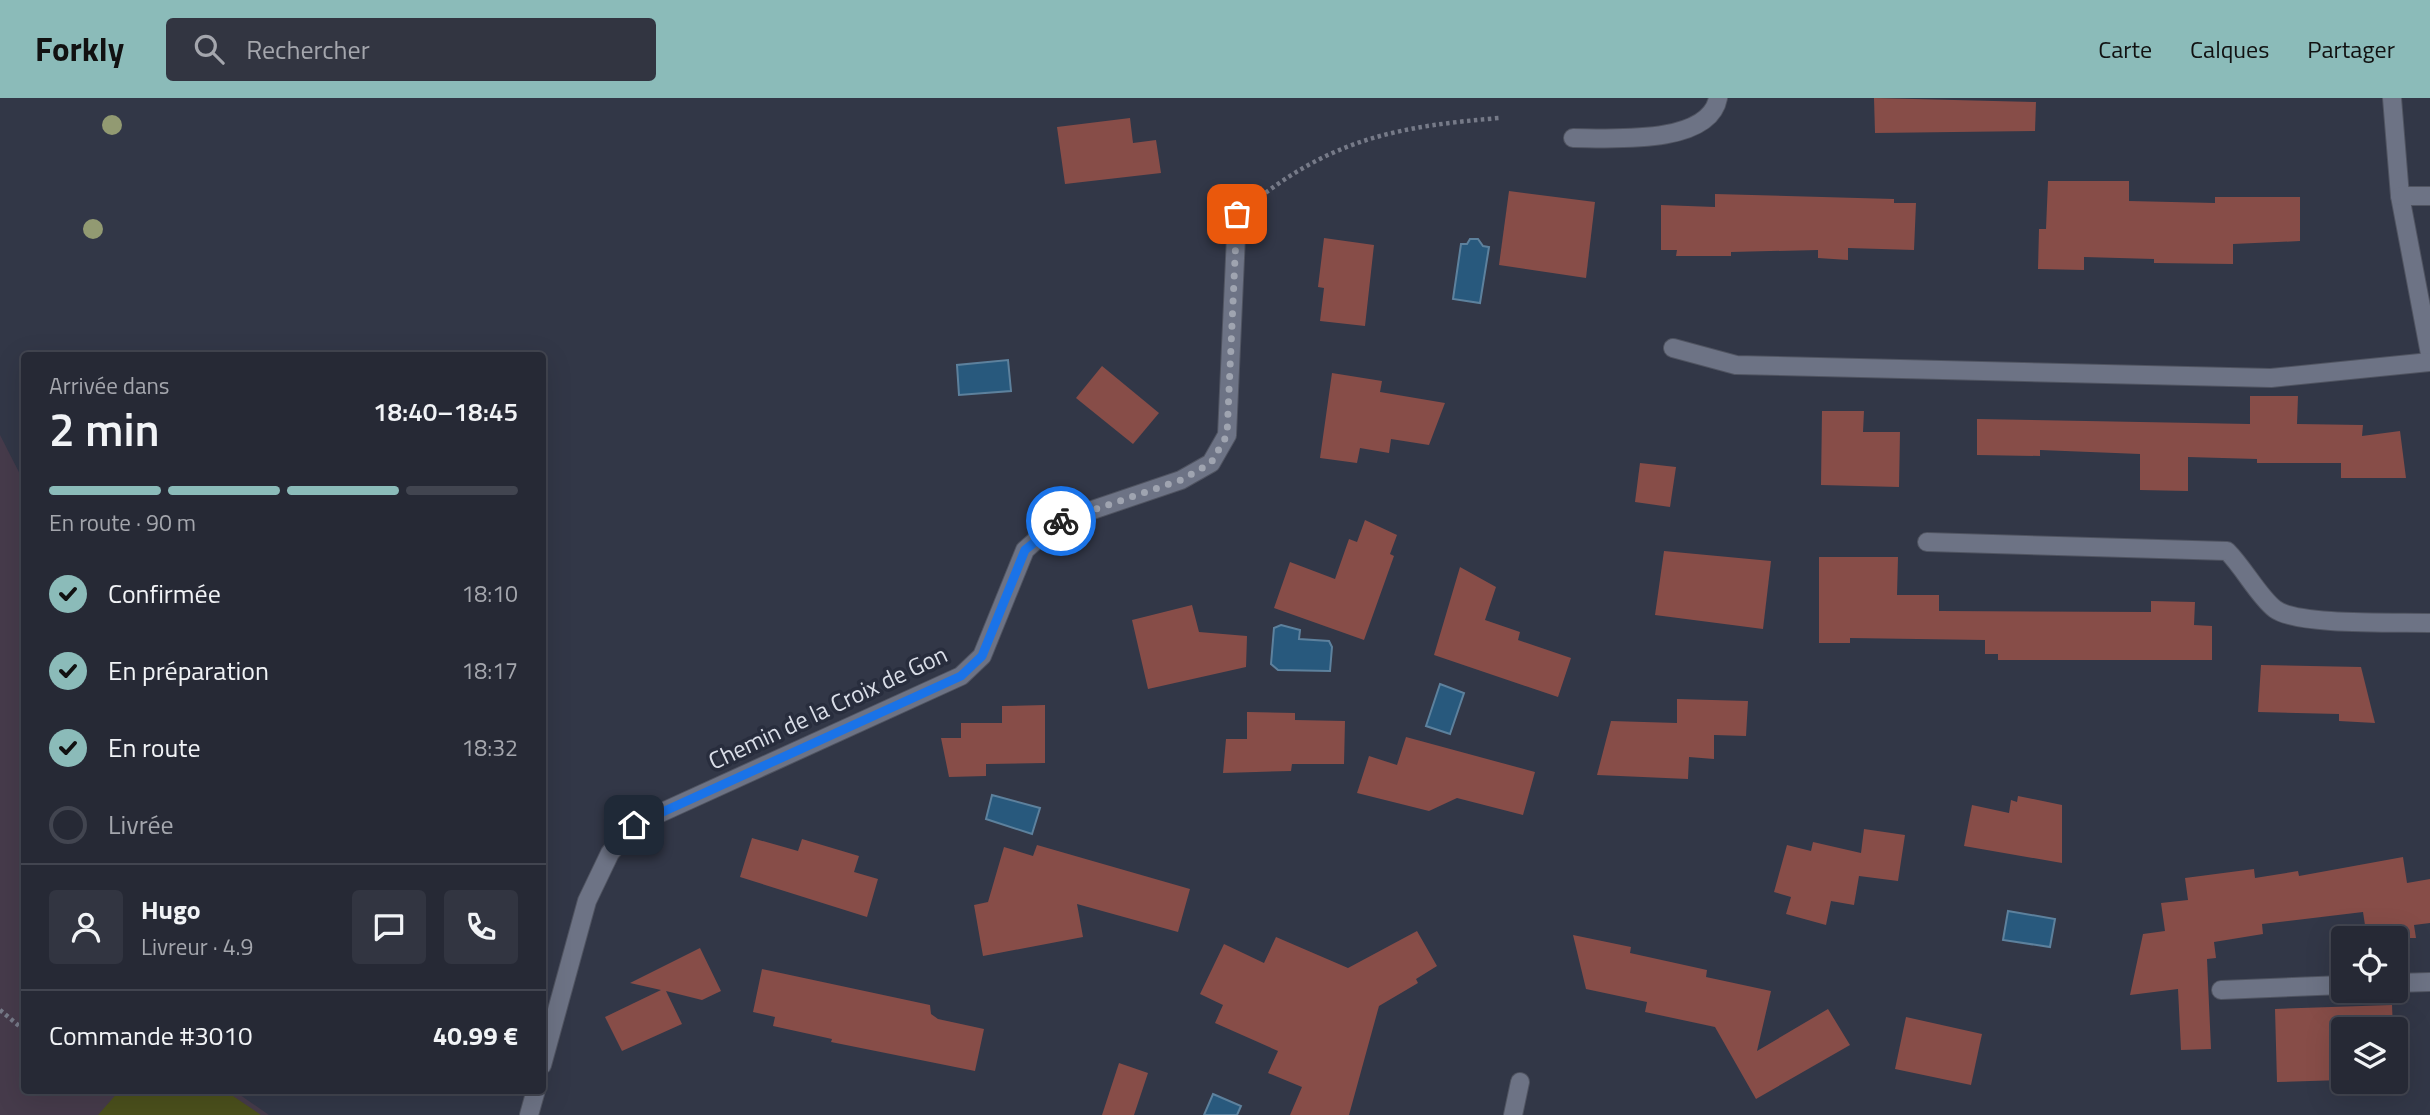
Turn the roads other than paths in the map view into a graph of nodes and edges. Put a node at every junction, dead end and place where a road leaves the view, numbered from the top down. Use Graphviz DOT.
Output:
graph roads {
  1 [pos="1718,98"];
  2 [pos="2392,98"];
  3 [pos="1573,138"];
  4 [pos="2400,195"];
  5 [pos="2430,196"];
  6 [pos="1237,214"];
  7 [pos="2424,272"];
  8 [pos="1673,348"];
  9 [pos="2430,354"];
  10 [pos="2430,362"];
  11 [pos="1927,542"];
  12 [pos="2430,623"];
  13 [pos="2430,982"];
  14 [pos="2408,983"];
  15 [pos="2331,985"];
  16 [pos="2221,990"];
  17 [pos="546,1050"];
  18 [pos="1520,1082"];
  19 [pos="535,1094"];
  20 [pos="529,1115"];
  21 [pos="1513,1115"];
  1 -- 3 [label="street"];
  2 -- 4 [label="street"];
  4 -- 5 [label="street"];
  4 -- 7 [label="street"];
  6 -- 17 [label="street, Chemin de la Croix de Gon"];
  7 -- 9 [label="street"];
  8 -- 10 [label="street"];
  11 -- 12 [label="street"];
  13 -- 14 [label="street"];
  15 -- 16 [label="street"];
  18 -- 21 [label="street"];
  19 -- 20 [label="street"];
}
